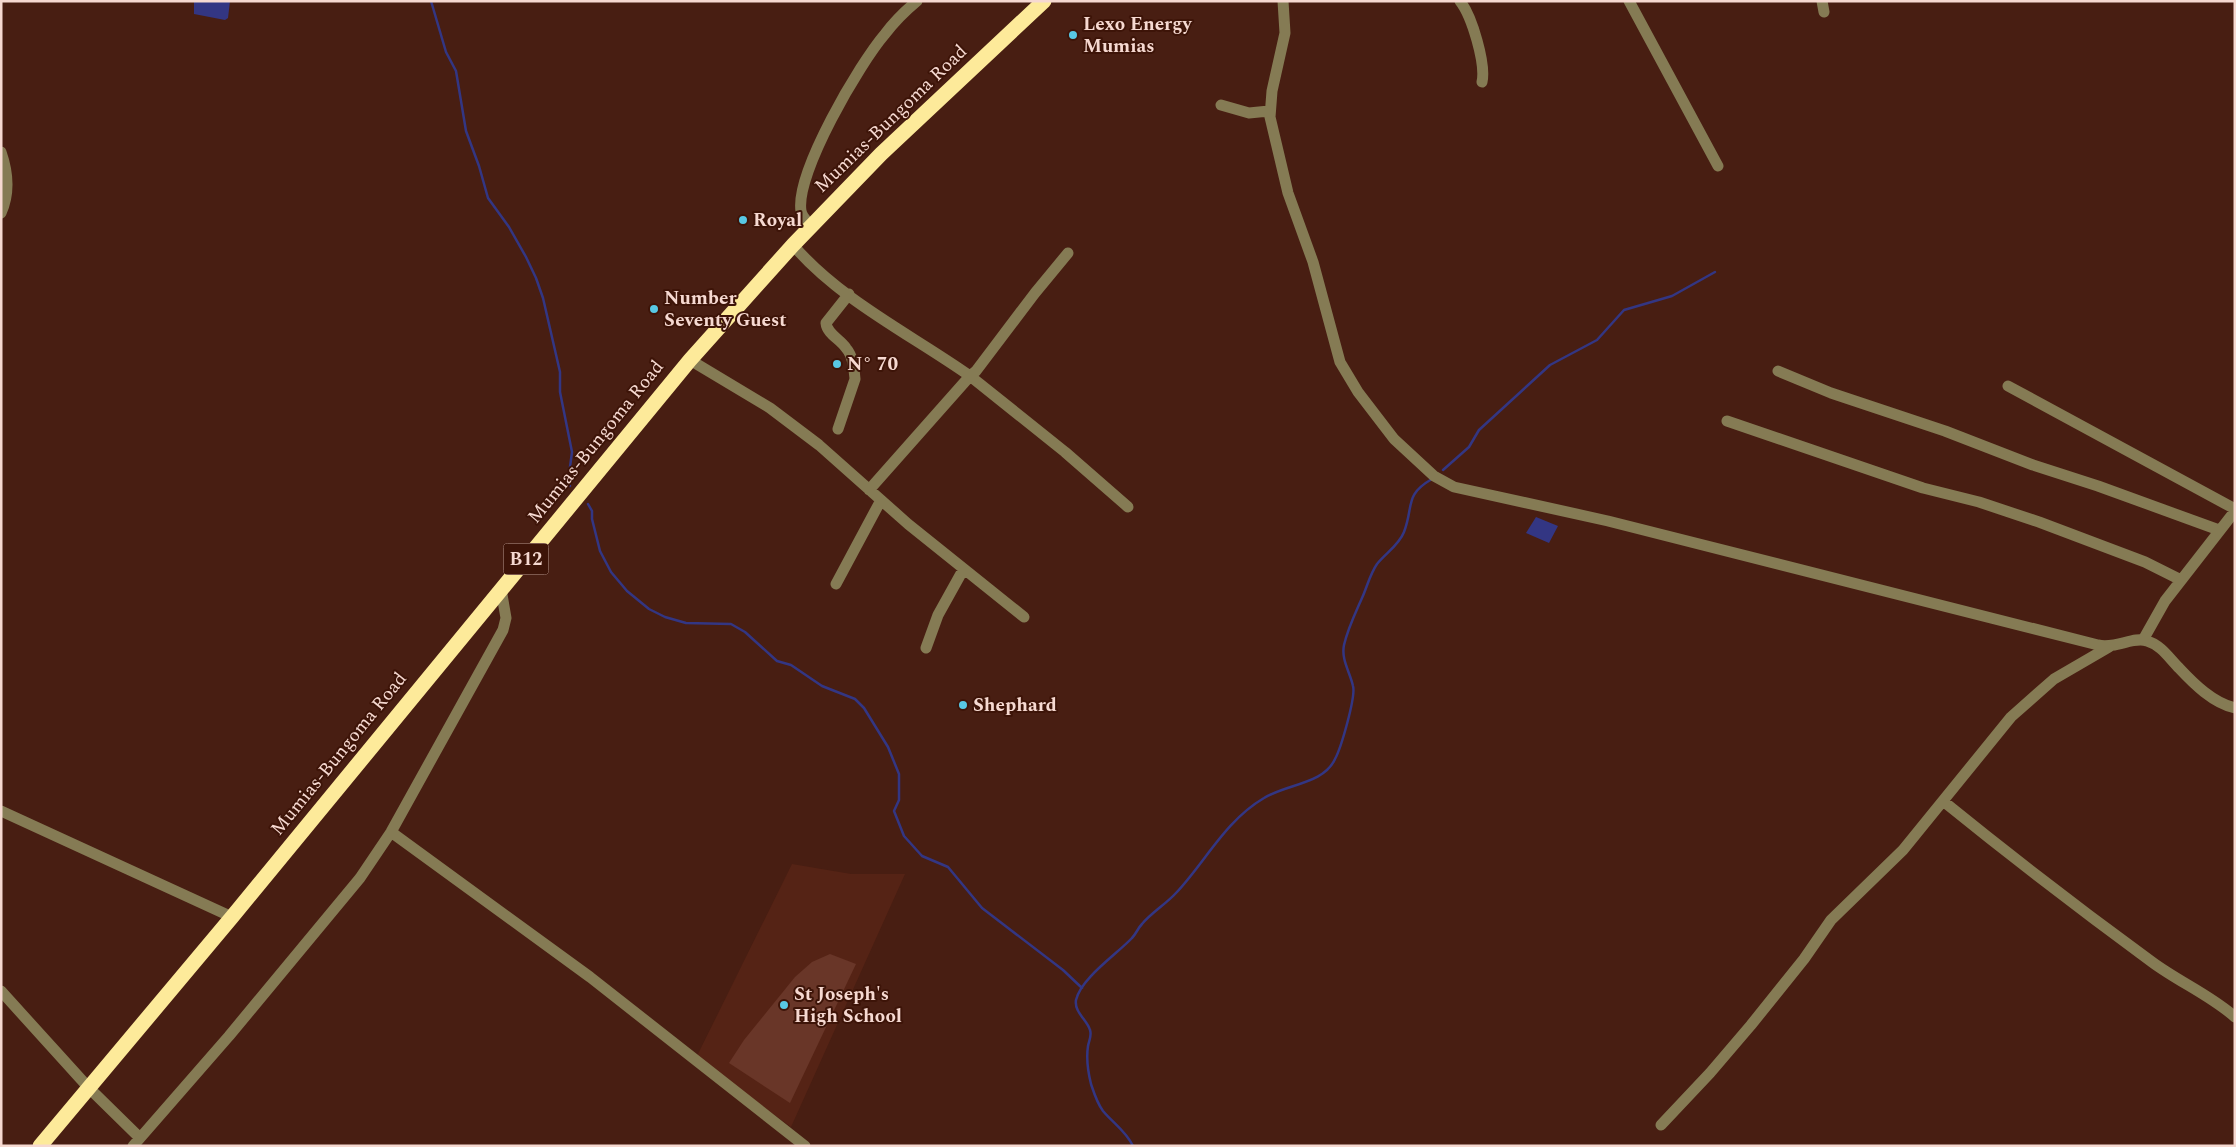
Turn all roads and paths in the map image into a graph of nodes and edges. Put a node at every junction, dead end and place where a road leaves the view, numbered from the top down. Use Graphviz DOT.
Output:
graph roads {
  1 [pos="1044,1"];
  2 [pos="1283,1"];
  3 [pos="1629,1"];
  4 [pos="916,2"];
  5 [pos="1465,3"];
  6 [pos="1482,82"];
  7 [pos="1221,105"];
  8 [pos="1269,111"];
  9 [pos="1,152"];
  10 [pos="1718,166"];
  11 [pos="1,213"];
  12 [pos="811,226"];
  13 [pos="793,245"];
  14 [pos="1068,254"];
  15 [pos="849,294"];
  16 [pos="690,360"];
  17 [pos="1778,372"];
  18 [pos="970,376"];
  19 [pos="2008,386"];
  20 [pos="1727,421"];
  21 [pos="838,429"];
  22 [pos="870,490"];
  23 [pos="881,500"];
  24 [pos="1128,507"];
  25 [pos="2235,510"];
  26 [pos="2219,530"];
  27 [pos="963,570"];
  28 [pos="2181,580"];
  29 [pos="836,584"];
  30 [pos="501,589"];
  31 [pos="1024,617"];
  32 [pos="2143,640"];
  33 [pos="2109,647"];
  34 [pos="926,648"];
  35 [pos="2235,708"];
  36 [pos="1943,801"];
  37 [pos="1,811"];
  38 [pos="391,832"];
  39 [pos="232,916"];
  40 [pos="1,991"];
  41 [pos="2235,1017"];
  42 [pos="88,1087"];
  43 [pos="1661,1125"];
  44 [pos="136,1142"];
  45 [pos="40,1146"];
  46 [pos="805,1146"];
  1 -- 12 [label="highway, Mumias-Bungoma Road / B12"];
  2 -- 8 [label="street"];
  3 -- 10 [label="street"];
  4 -- 12 [label="street"];
  5 -- 6 [label="street"];
  7 -- 8 [label="street"];
  8 -- 33 [label="street"];
  9 -- 11 [label="street"];
  12 -- 13 [label="highway, Mumias-Bungoma Road / B12"];
  13 -- 15 [label="street"];
  13 -- 16 [label="highway, Mumias-Bungoma Road / B12"];
  14 -- 18 [label="street"];
  15 -- 18 [label="street"];
  15 -- 21 [label="street"];
  16 -- 22 [label="street"];
  16 -- 30 [label="highway, Mumias-Bungoma Road / B12"];
  17 -- 26 [label="street"];
  18 -- 22 [label="street"];
  18 -- 24 [label="street"];
  19 -- 25 [label="street"];
  20 -- 28 [label="street"];
  22 -- 23 [label="street"];
  23 -- 27 [label="street"];
  23 -- 29 [label="street"];
  25 -- 26 [label="street"];
  26 -- 28 [label="street"];
  27 -- 31 [label="street"];
  27 -- 34 [label="street"];
  28 -- 32 [label="street"];
  30 -- 38 [label="street"];
  30 -- 39 [label="highway, Mumias-Bungoma Road / B12"];
  32 -- 33 [label="street"];
  32 -- 35 [label="street"];
  33 -- 36 [label="street"];
  36 -- 41 [label="street"];
  36 -- 43 [label="street"];
  37 -- 39 [label="street"];
  38 -- 44 [label="street"];
  38 -- 46 [label="street"];
  39 -- 42 [label="highway, Mumias-Bungoma Road / B12"];
  40 -- 42 [label="street"];
  42 -- 44 [label="street"];
  42 -- 45 [label="highway, Mumias-Bungoma Road / B12"];
}
